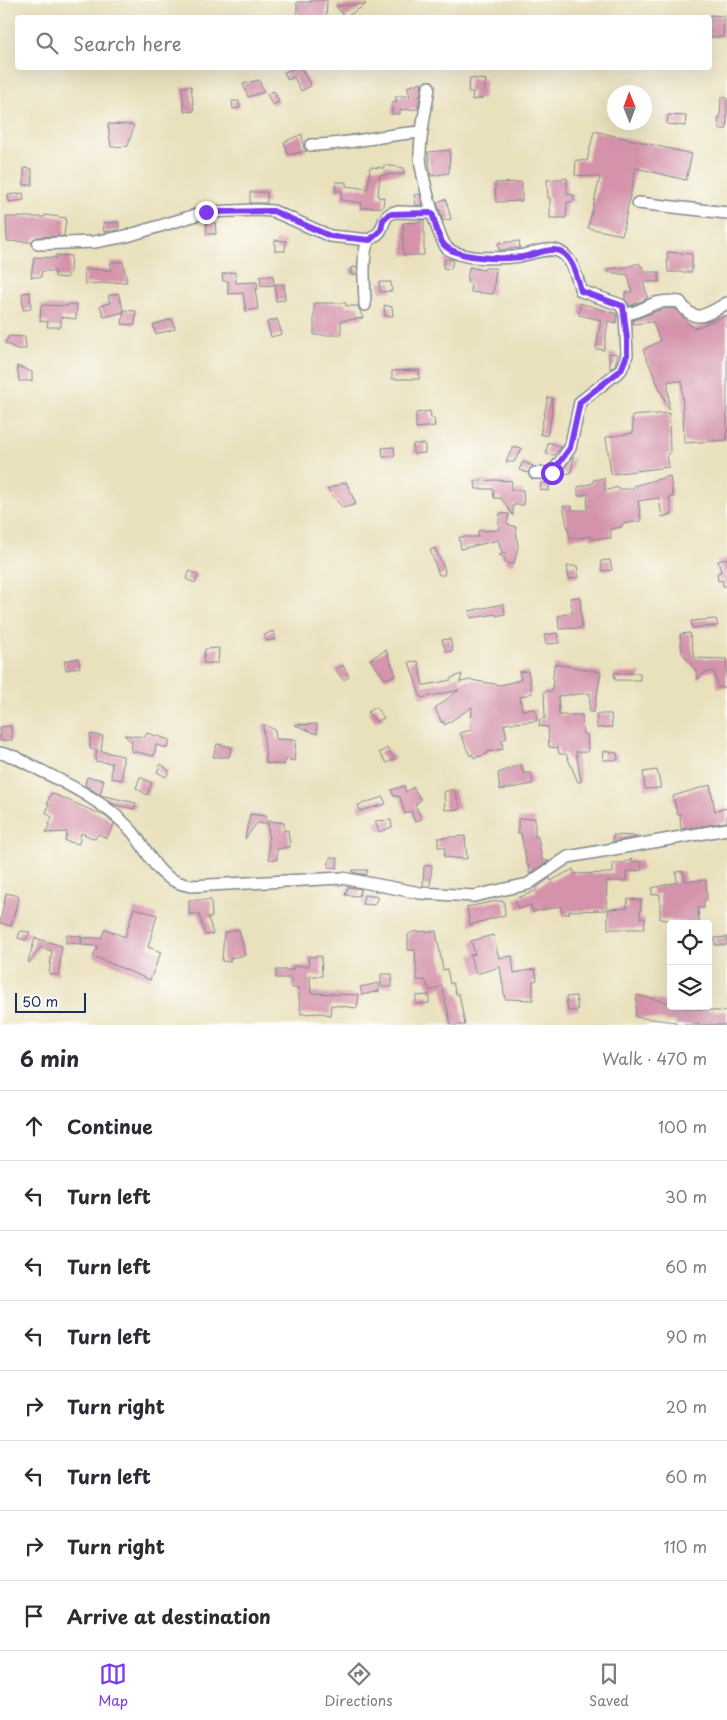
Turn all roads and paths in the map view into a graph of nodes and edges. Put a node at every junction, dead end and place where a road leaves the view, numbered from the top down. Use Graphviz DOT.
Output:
graph roads {
  1 [pos="429,88"];
  2 [pos="422,132"];
  3 [pos="311,145"];
  4 [pos="638,203"];
  5 [pos="432,213"];
  6 [pos="727,213"];
  7 [pos="370,240"];
  8 [pos="38,244"];
  9 [pos="727,303"];
  10 [pos="365,305"];
  11 [pos="625,314"];
  12 [pos="535,473"];
  13 [pos="0,753"];
  14 [pos="727,829"];
  1 -- 2 [label="street"];
  2 -- 3 [label="street"];
  2 -- 5 [label="street"];
  4 -- 6 [label="street"];
  5 -- 7 [label="street"];
  5 -- 11 [label="street"];
  7 -- 8 [label="street"];
  7 -- 10 [label="street"];
  9 -- 11 [label="street"];
  11 -- 12 [label="street"];
  13 -- 14 [label="street"];
}
